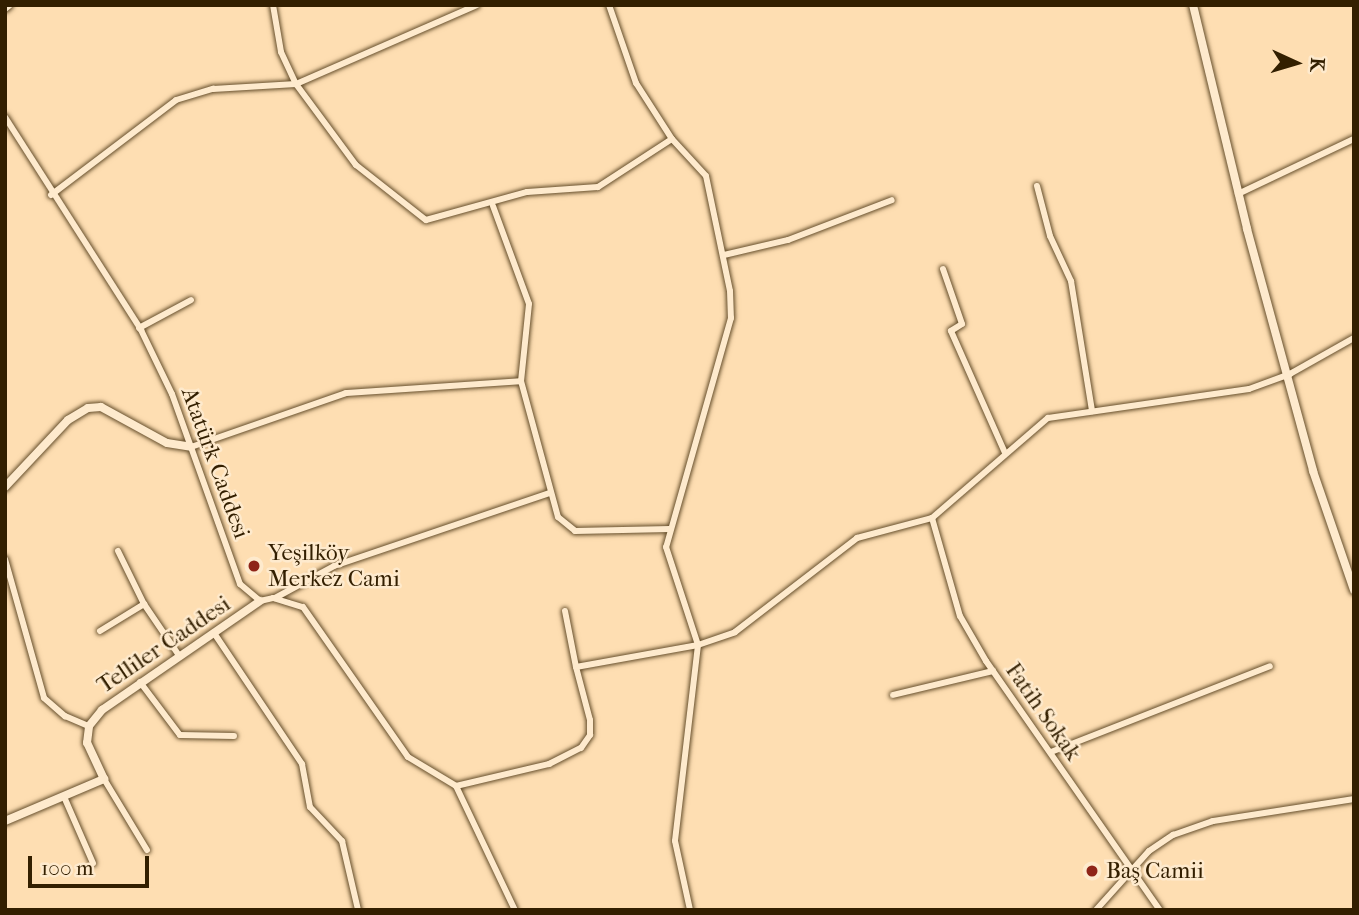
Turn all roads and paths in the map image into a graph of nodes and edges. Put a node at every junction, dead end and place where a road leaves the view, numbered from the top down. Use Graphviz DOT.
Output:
graph roads {
  1 [pos="10,5"];
  2 [pos="272,5"];
  3 [pos="477,5"];
  4 [pos="609,5"];
  5 [pos="1193,5"];
  6 [pos="5,9"];
  7 [pos="296,84"];
  8 [pos="5,117"];
  9 [pos="672,139"];
  10 [pos="1354,139"];
  11 [pos="1037,186"];
  12 [pos="1238,194"];
  13 [pos="51,195"];
  14 [pos="892,200"];
  15 [pos="493,206"];
  16 [pos="724,255"];
  17 [pos="943,269"];
  18 [pos="191,300"];
  19 [pos="139,328"];
  20 [pos="1354,338"];
  21 [pos="1290,374"];
  22 [pos="521,381"];
  23 [pos="1092,411"];
  24 [pos="191,447"];
  25 [pos="1005,453"];
  26 [pos="5,487"];
  27 [pos="550,493"];
  28 [pos="932,519"];
  29 [pos="670,529"];
  30 [pos="118,551"];
  31 [pos="5,559"];
  32 [pos="1354,590"];
  33 [pos="274,598"];
  34 [pos="260,601"];
  35 [pos="144,604"];
  36 [pos="565,611"];
  37 [pos="100,631"];
  38 [pos="214,633"];
  39 [pos="698,645"];
  40 [pos="178,654"];
  41 [pos="1270,666"];
  42 [pos="576,667"];
  43 [pos="993,671"];
  44 [pos="140,682"];
  45 [pos="893,695"];
  46 [pos="89,726"];
  47 [pos="234,736"];
  48 [pos="1051,752"];
  49 [pos="104,779"];
  50 [pos="456,786"];
  51 [pos="65,799"];
  52 [pos="1354,799"];
  53 [pos="5,821"];
  54 [pos="147,850"];
  55 [pos="93,863"];
  56 [pos="1133,873"];
  57 [pos="358,910"];
  58 [pos="515,910"];
  59 [pos="690,910"];
  60 [pos="1096,910"];
  61 [pos="1160,910"];
  1 -- 6 [label="street"];
  2 -- 7 [label="street"];
  3 -- 7 [label="street"];
  4 -- 9 [label="street"];
  5 -- 12 [label="street"];
  7 -- 13 [label="street"];
  7 -- 15 [label="street"];
  8 -- 13 [label="street, Atatürk Caddesi"];
  9 -- 15 [label="street"];
  9 -- 16 [label="street"];
  10 -- 12 [label="street"];
  11 -- 23 [label="street"];
  12 -- 21 [label="street"];
  13 -- 19 [label="street, Atatürk Caddesi"];
  14 -- 16 [label="street"];
  15 -- 22 [label="street"];
  16 -- 29 [label="street"];
  17 -- 25 [label="street"];
  18 -- 19 [label="street"];
  19 -- 24 [label="street, Atatürk Caddesi"];
  20 -- 21 [label="street"];
  21 -- 23 [label="street"];
  21 -- 32 [label="street"];
  22 -- 24 [label="street"];
  22 -- 27 [label="street"];
  23 -- 25 [label="street"];
  24 -- 26 [label="street"];
  24 -- 34 [label="street, Atatürk Caddesi"];
  25 -- 28 [label="street"];
  27 -- 29 [label="street"];
  27 -- 33 [label="street"];
  28 -- 39 [label="street"];
  28 -- 43 [label="street, Fatih Sokak"];
  29 -- 39 [label="street"];
  30 -- 35 [label="street"];
  31 -- 46 [label="street"];
  33 -- 34 [label="street"];
  33 -- 50 [label="street"];
  34 -- 38 [label="street, Telliler Caddesi"];
  35 -- 37 [label="street"];
  35 -- 40 [label="street"];
  36 -- 42 [label="street"];
  38 -- 40 [label="street, Telliler Caddesi"];
  38 -- 57 [label="street"];
  39 -- 42 [label="street"];
  39 -- 59 [label="street"];
  40 -- 44 [label="street, Telliler Caddesi"];
  41 -- 48 [label="street"];
  42 -- 50 [label="street"];
  43 -- 45 [label="street"];
  43 -- 48 [label="street, Fatih Sokak"];
  44 -- 46 [label="street, Telliler Caddesi"];
  44 -- 47 [label="street"];
  46 -- 49 [label="street, Telliler Caddesi"];
  48 -- 56 [label="street, Fatih Sokak"];
  49 -- 51 [label="street"];
  49 -- 54 [label="street"];
  50 -- 58 [label="street"];
  51 -- 53 [label="street"];
  51 -- 55 [label="street"];
  52 -- 56 [label="street"];
  56 -- 60 [label="street"];
  56 -- 61 [label="street, Fatih Sokak"];
}
